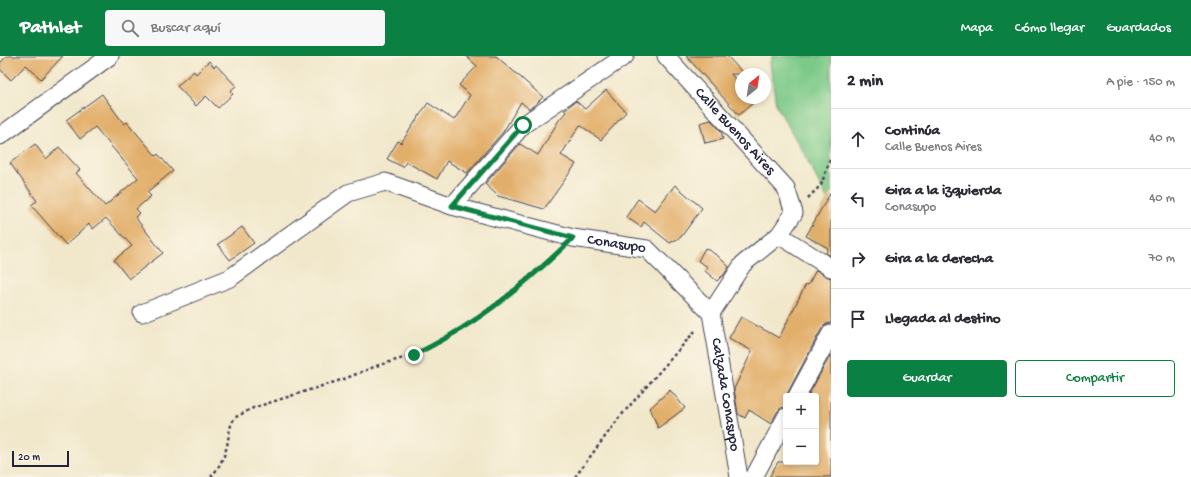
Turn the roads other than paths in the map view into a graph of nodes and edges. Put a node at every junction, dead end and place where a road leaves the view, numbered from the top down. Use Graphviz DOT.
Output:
graph roads {
  1 [pos="110,56"];
  2 [pos="625,56"];
  3 [pos="666,56"];
  4 [pos="3,128"];
  5 [pos="452,206"];
  6 [pos="779,235"];
  7 [pos="831,268"];
  8 [pos="142,313"];
  9 [pos="711,314"];
  10 [pos="831,333"];
  11 [pos="799,393"];
  12 [pos="783,423"];
  13 [pos="739,477"];
  14 [pos="754,477"];
  1 -- 4 [label="street"];
  2 -- 5 [label="street"];
  3 -- 6 [label="street, Calle Buenos Aires"];
  5 -- 8 [label="street, Conasupo"];
  5 -- 9 [label="street, Conasupo"];
  6 -- 7 [label="street"];
  6 -- 9 [label="street"];
  9 -- 13 [label="street, Calzada Conasupo"];
  10 -- 11 [label="street"];
  12 -- 14 [label="street"];
}
